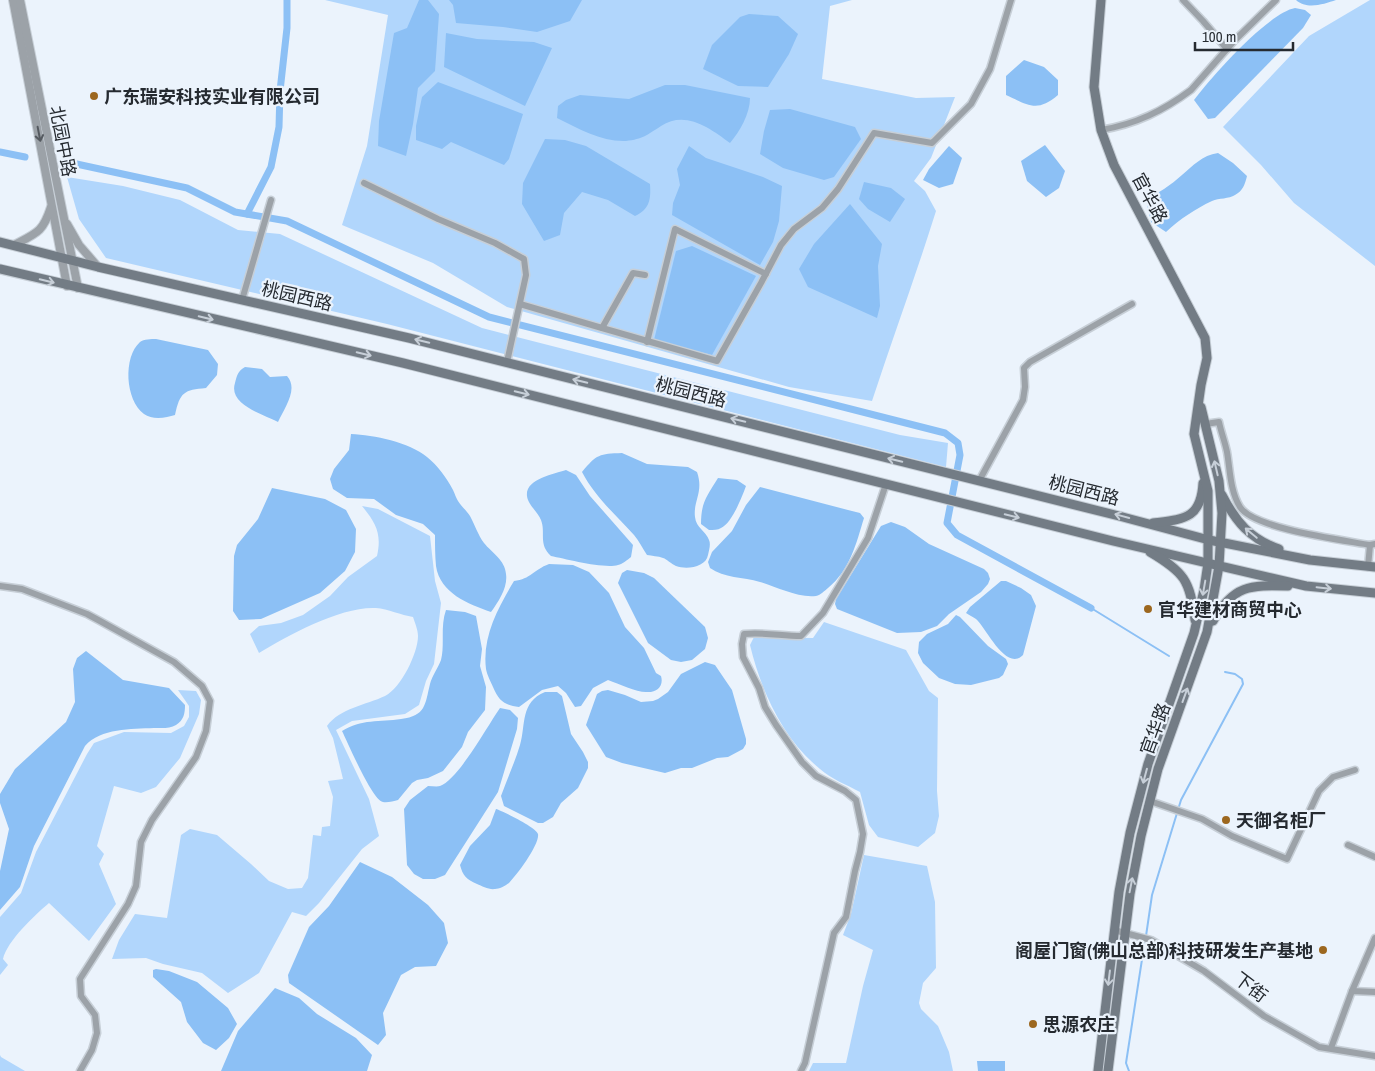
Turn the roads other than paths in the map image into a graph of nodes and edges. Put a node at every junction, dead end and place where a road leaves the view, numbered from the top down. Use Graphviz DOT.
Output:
graph roads {
  1 [pos="13,0"];
  2 [pos="20,0"];
  3 [pos="1011,0"];
  4 [pos="1101,0"];
  5 [pos="1183,0"];
  6 [pos="1276,0"];
  7 [pos="1227,49"];
  8 [pos="1101,130"];
  9 [pos="364,183"];
  10 [pos="271,200"];
  11 [pos="52,205"];
  12 [pos="63,217"];
  13 [pos="0,242"];
  14 [pos="14,246"];
  15 [pos="62,258"];
  16 [pos="72,260"];
  17 [pos="98,267"];
  18 [pos="0,270"];
  19 [pos="766,274"];
  20 [pos="644,276"];
  21 [pos="68,286"];
  22 [pos="78,288"];
  23 [pos="242,300"];
  24 [pos="520,304"];
  25 [pos="1132,304"];
  26 [pos="602,328"];
  27 [pos="647,342"];
  28 [pos="507,362"];
  29 [pos="1200,402"];
  30 [pos="1205,424"];
  31 [pos="1204,470"];
  32 [pos="975,479"];
  33 [pos="886,484"];
  34 [pos="1220,490"];
  35 [pos="1150,524"];
  36 [pos="1209,540"];
  37 [pos="1221,542"];
  38 [pos="1373,545"];
  39 [pos="1144,548"];
  40 [pos="1310,560"];
  41 [pos="1208,563"];
  42 [pos="1219,566"];
  43 [pos="1372,567"];
  44 [pos="0,586"];
  45 [pos="1306,586"];
  46 [pos="1375,593"];
  47 [pos="1196,626"];
  48 [pos="1207,632"];
  49 [pos="1354,770"];
  50 [pos="1150,801"];
  51 [pos="1348,845"];
  52 [pos="1375,857"];
  53 [pos="1114,930"];
  54 [pos="1125,933"];
  55 [pos="1375,938"];
  56 [pos="1352,991"];
  57 [pos="1375,992"];
  58 [pos="1330,1048"];
  59 [pos="1375,1056"];
  60 [pos="80,1071"];
  61 [pos="801,1071"];
  62 [pos="1098,1071"];
  63 [pos="1108,1071"];
  1 -- 11 [label="street, 北园中路, one-way"];
  2 -- 12 [label="street, 北园中路"];
  3 -- 19 [label="street"];
  4 -- 8 [label="main road, 官华路"];
  5 -- 7 [label="street"];
  6 -- 7 [label="street"];
  7 -- 8 [label="street"];
  8 -- 29 [label="main road, 官华路"];
  9 -- 24 [label="street"];
  10 -- 23 [label="street"];
  11 -- 14 [label="street"];
  11 -- 15 [label="street, 北园中路"];
  12 -- 16 [label="street, 北园中路"];
  12 -- 17 [label="street"];
  13 -- 14 [label="main road, 桃园西路"];
  14 -- 15 [label="main road, 桃园西路"];
  15 -- 16 [label="main road, 桃园西路"];
  15 -- 21 [label="street, 北园中路"];
  16 -- 17 [label="main road, 桃园西路"];
  16 -- 22 [label="street, 北园中路"];
  17 -- 23 [label="main road, 桃园西路"];
  18 -- 21 [label="main road, one-way"];
  19 -- 27 [label="street"];
  19 -- 27 [label="street"];
  20 -- 26 [label="street"];
  21 -- 22 [label="main road"];
  22 -- 33 [label="main road, one-way"];
  28 -- 23 [label="main road, 桃园西路, one-way"];
  24 -- 26 [label="street"];
  24 -- 28 [label="street"];
  25 -- 32 [label="street"];
  26 -- 27 [label="street"];
  32 -- 28 [label="main road, 桃园西路, one-way"];
  29 -- 30 [label="main road, 官华路"];
  29 -- 31 [label="main road, 官华路"];
  34 -- 30 [label="main road, 官华路, one-way"];
  30 -- 38 [label="street"];
  31 -- 35 [label="main road"];
  31 -- 36 [label="main road, 官华路"];
  35 -- 32 [label="main road, 桃园西路, one-way"];
  33 -- 39 [label="main road, one-way"];
  33 -- 61 [label="street"];
  34 -- 37 [label="main road, 官华路"];
  40 -- 34 [label="main road, one-way"];
  35 -- 36 [label="main road, 桃园西路"];
  36 -- 37 [label="main road, 桃园西路"];
  36 -- 41 [label="main road, 官华路"];
  37 -- 40 [label="main road, 桃园西路"];
  37 -- 42 [label="main road, 官华路"];
  38 -- 43 [label="street"];
  39 -- 41 [label="main road"];
  39 -- 47 [label="main road"];
  40 -- 43 [label="main road, 桃园西路"];
  41 -- 42 [label="main road"];
  41 -- 47 [label="main road, 官华路, one-way"];
  42 -- 45 [label="main road"];
  42 -- 48 [label="main road, 官华路"];
  44 -- 60 [label="street"];
  45 -- 46 [label="main road, one-way"];
  45 -- 48 [label="main road"];
  47 -- 53 [label="main road, 官华路, one-way"];
  50 -- 48 [label="main road, 官华路, one-way"];
  49 -- 50 [label="street"];
  54 -- 50 [label="main road, 官华路, one-way"];
  51 -- 52 [label="street"];
  53 -- 54 [label="street, 下街"];
  53 -- 62 [label="main road, 官华路, one-way"];
  54 -- 58 [label="street, 下街"];
  54 -- 63 [label="main road, 官华路"];
  55 -- 56 [label="street"];
  56 -- 57 [label="street"];
  56 -- 58 [label="street"];
  58 -- 59 [label="street, 下街"];
}
